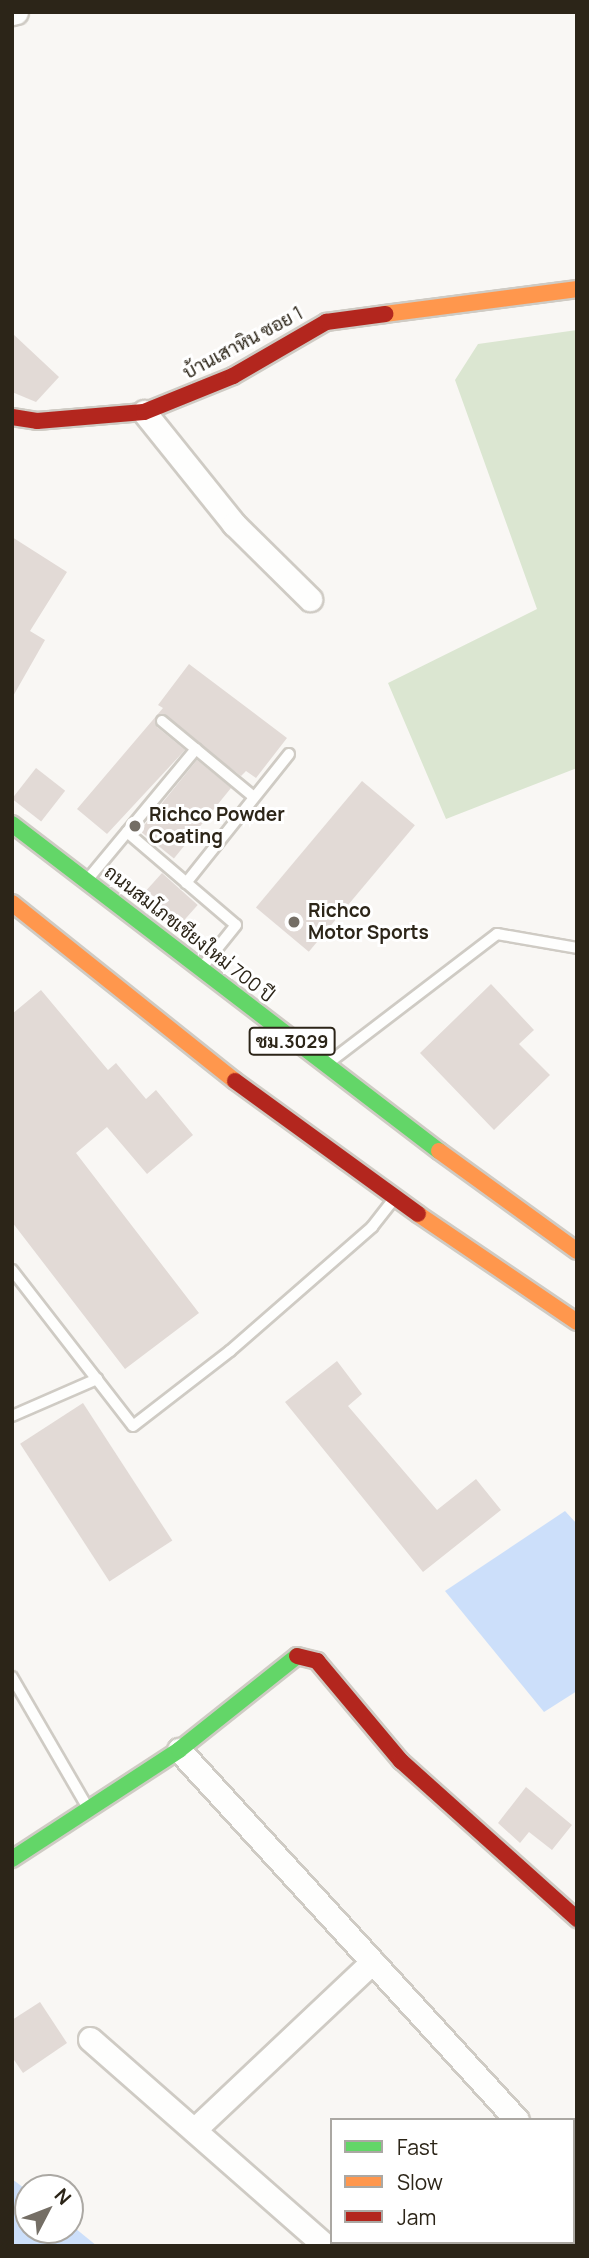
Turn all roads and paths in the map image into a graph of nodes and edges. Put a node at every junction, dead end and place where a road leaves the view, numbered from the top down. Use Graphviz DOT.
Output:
graph roads {
  1 [pos="577,289"];
  2 [pos="144,412"];
  3 [pos="12,417"];
  4 [pos="310,599"];
  5 [pos="162,721"];
  6 [pos="196,749"];
  7 [pos="289,754"];
  8 [pos="254,797"];
  9 [pos="12,824"];
  10 [pos="127,832"];
  11 [pos="87,881"];
  12 [pos="186,883"];
  13 [pos="12,903"];
  14 [pos="577,948"];
  15 [pos="200,970"];
  16 [pos="324,1067"];
  17 [pos="395,1198"];
  18 [pos="577,1251"];
  19 [pos="12,1270"];
  20 [pos="577,1322"];
  21 [pos="97,1378"];
  22 [pos="12,1416"];
  23 [pos="12,1677"];
  24 [pos="179,1750"];
  25 [pos="88,1810"];
  26 [pos="12,1859"];
  27 [pos="577,1919"];
  28 [pos="372,1962"];
  29 [pos="90,2039"];
  30 [pos="515,2118"];
  31 [pos="194,2130"];
  32 [pos="326,2246"];
  1 -- 2 [label="main road, บ้านเสาหิน ซอย 1"];
  2 -- 3 [label="main road, บ้านเสาหิน ซอย 1"];
  2 -- 4 [label="street"];
  5 -- 6 [label="lane"];
  6 -- 8 [label="lane"];
  6 -- 10 [label="lane"];
  7 -- 8 [label="lane"];
  8 -- 12 [label="lane"];
  9 -- 11 [label="main road, ถนนสมโภชเชียงใหม่ 700 ปี / ชม.3029"];
  10 -- 11 [label="lane"];
  10 -- 12 [label="lane"];
  11 -- 15 [label="main road, ถนนสมโภชเชียงใหม่ 700 ปี / ชม.3029"];
  12 -- 15 [label="lane"];
  13 -- 17 [label="main road, ชม.3029"];
  14 -- 16 [label="lane"];
  15 -- 16 [label="main road, ถนนสมโภชเชียงใหม่ 700 ปี / ชม.3029"];
  16 -- 18 [label="main road, ถนนสมโภชเชียงใหม่ 700 ปี / ชม.3029"];
  17 -- 20 [label="main road, ชม.3029"];
  17 -- 21 [label="lane"];
  19 -- 21 [label="lane"];
  21 -- 22 [label="lane"];
  23 -- 25 [label="lane"];
  24 -- 25 [label="main road"];
  24 -- 27 [label="main road"];
  24 -- 28 [label="street"];
  25 -- 26 [label="main road"];
  28 -- 30 [label="street"];
  28 -- 31 [label="street"];
  29 -- 31 [label="street"];
  31 -- 32 [label="street"];
}
